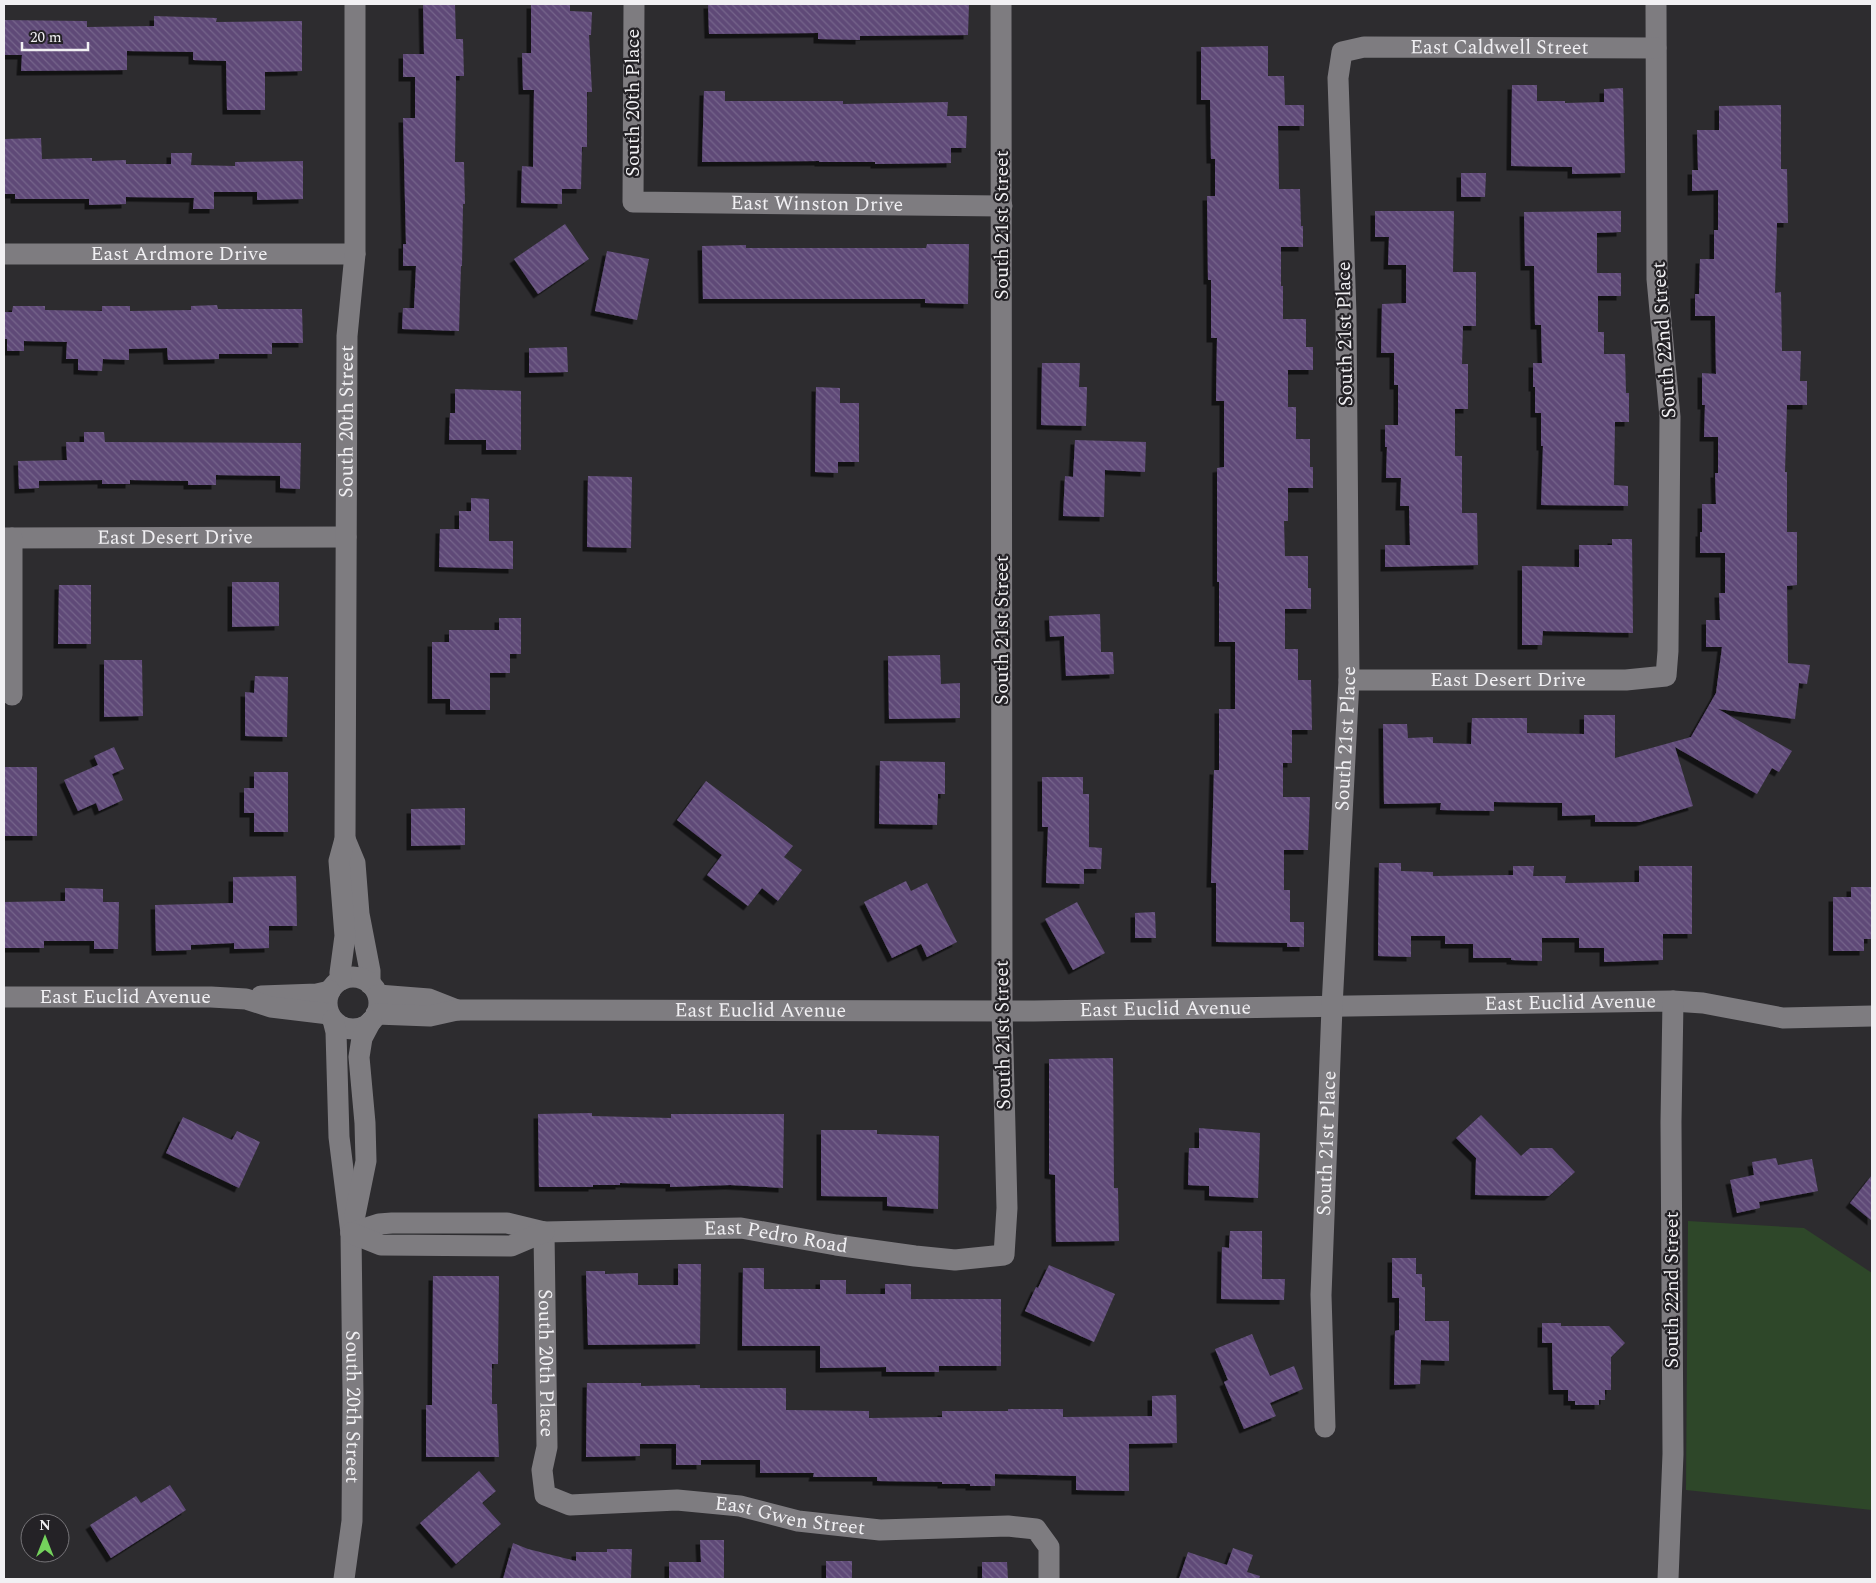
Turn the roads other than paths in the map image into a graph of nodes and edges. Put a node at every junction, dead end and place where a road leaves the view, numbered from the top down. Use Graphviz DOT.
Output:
graph roads {
  1 [pos="355,4"];
  2 [pos="634,4"];
  3 [pos="1001,4"];
  4 [pos="1656,4"];
  5 [pos="1656,48"];
  6 [pos="1342,52"];
  7 [pos="633,202"];
  8 [pos="1002,206"];
  9 [pos="4,254"];
  10 [pos="355,254"];
  11 [pos="346,537"];
  12 [pos="8,538"];
  13 [pos="1666,676"];
  14 [pos="1348,680"];
  15 [pos="12,695"];
  16 [pos="345,839"];
  17 [pos="335,986"];
  18 [pos="4,997"];
  19 [pos="246,999"];
  20 [pos="1673,1001"];
  21 [pos="374,1004"];
  22 [pos="1332,1007"];
  23 [pos="1002,1010"];
  24 [pos="1872,1016"];
  25 [pos="331,1017"];
  26 [pos="544,1232"];
  27 [pos="351,1233"];
  28 [pos="1004,1255"];
  29 [pos="1325,1427"];
  30 [pos="545,1495"];
  31 [pos="344,1579"];
  32 [pos="1048,1579"];
  33 [pos="1668,1579"];
  1 -- 10 [label="street, South 20th Street"];
  2 -- 7 [label="street, South 20th Place"];
  3 -- 8 [label="street, South 21st Street"];
  4 -- 5 [label="street, South 22nd Street"];
  5 -- 6 [label="street, East Caldwell Street"];
  5 -- 13 [label="street, South 22nd Street"];
  6 -- 14 [label="street, South 21st Place"];
  7 -- 8 [label="street, East Winston Drive"];
  8 -- 23 [label="street, South 21st Street"];
  9 -- 10 [label="street, East Ardmore Drive"];
  10 -- 11 [label="street, South 20th Street"];
  11 -- 12 [label="street, East Desert Drive"];
  11 -- 16 [label="street, South 20th Street"];
  12 -- 15 [label="street"];
  13 -- 14 [label="street, East Desert Drive"];
  14 -- 22 [label="street, South 21st Place"];
  16 -- 17 [label="street, South 20th Street"];
  16 -- 21 [label="street, South 20th Street"];
  17 -- 19 [label="street, East Euclid Avenue"];
  17 -- 21 [label="street"];
  17 -- 25 [label="street"];
  18 -- 19 [label="street, East Euclid Avenue"];
  19 -- 25 [label="street, East Euclid Avenue"];
  20 -- 22 [label="street, East Euclid Avenue"];
  20 -- 24 [label="street, East Euclid Avenue"];
  20 -- 33 [label="street, South 22nd Street"];
  21 -- 23 [label="street, East Euclid Avenue"];
  21 -- 25 [label="street"];
  21 -- 27 [label="street, South 20th Street"];
  22 -- 23 [label="street, East Euclid Avenue"];
  22 -- 29 [label="street, South 21st Place"];
  23 -- 28 [label="street, South 21st Street"];
  25 -- 27 [label="street, South 20th Street"];
  26 -- 27 [label="street, East Pedro Road"];
  26 -- 28 [label="street, East Pedro Road"];
  26 -- 30 [label="street, South 20th Place"];
  27 -- 31 [label="street, South 20th Street"];
  30 -- 32 [label="street, East Gwen Street"];
}
